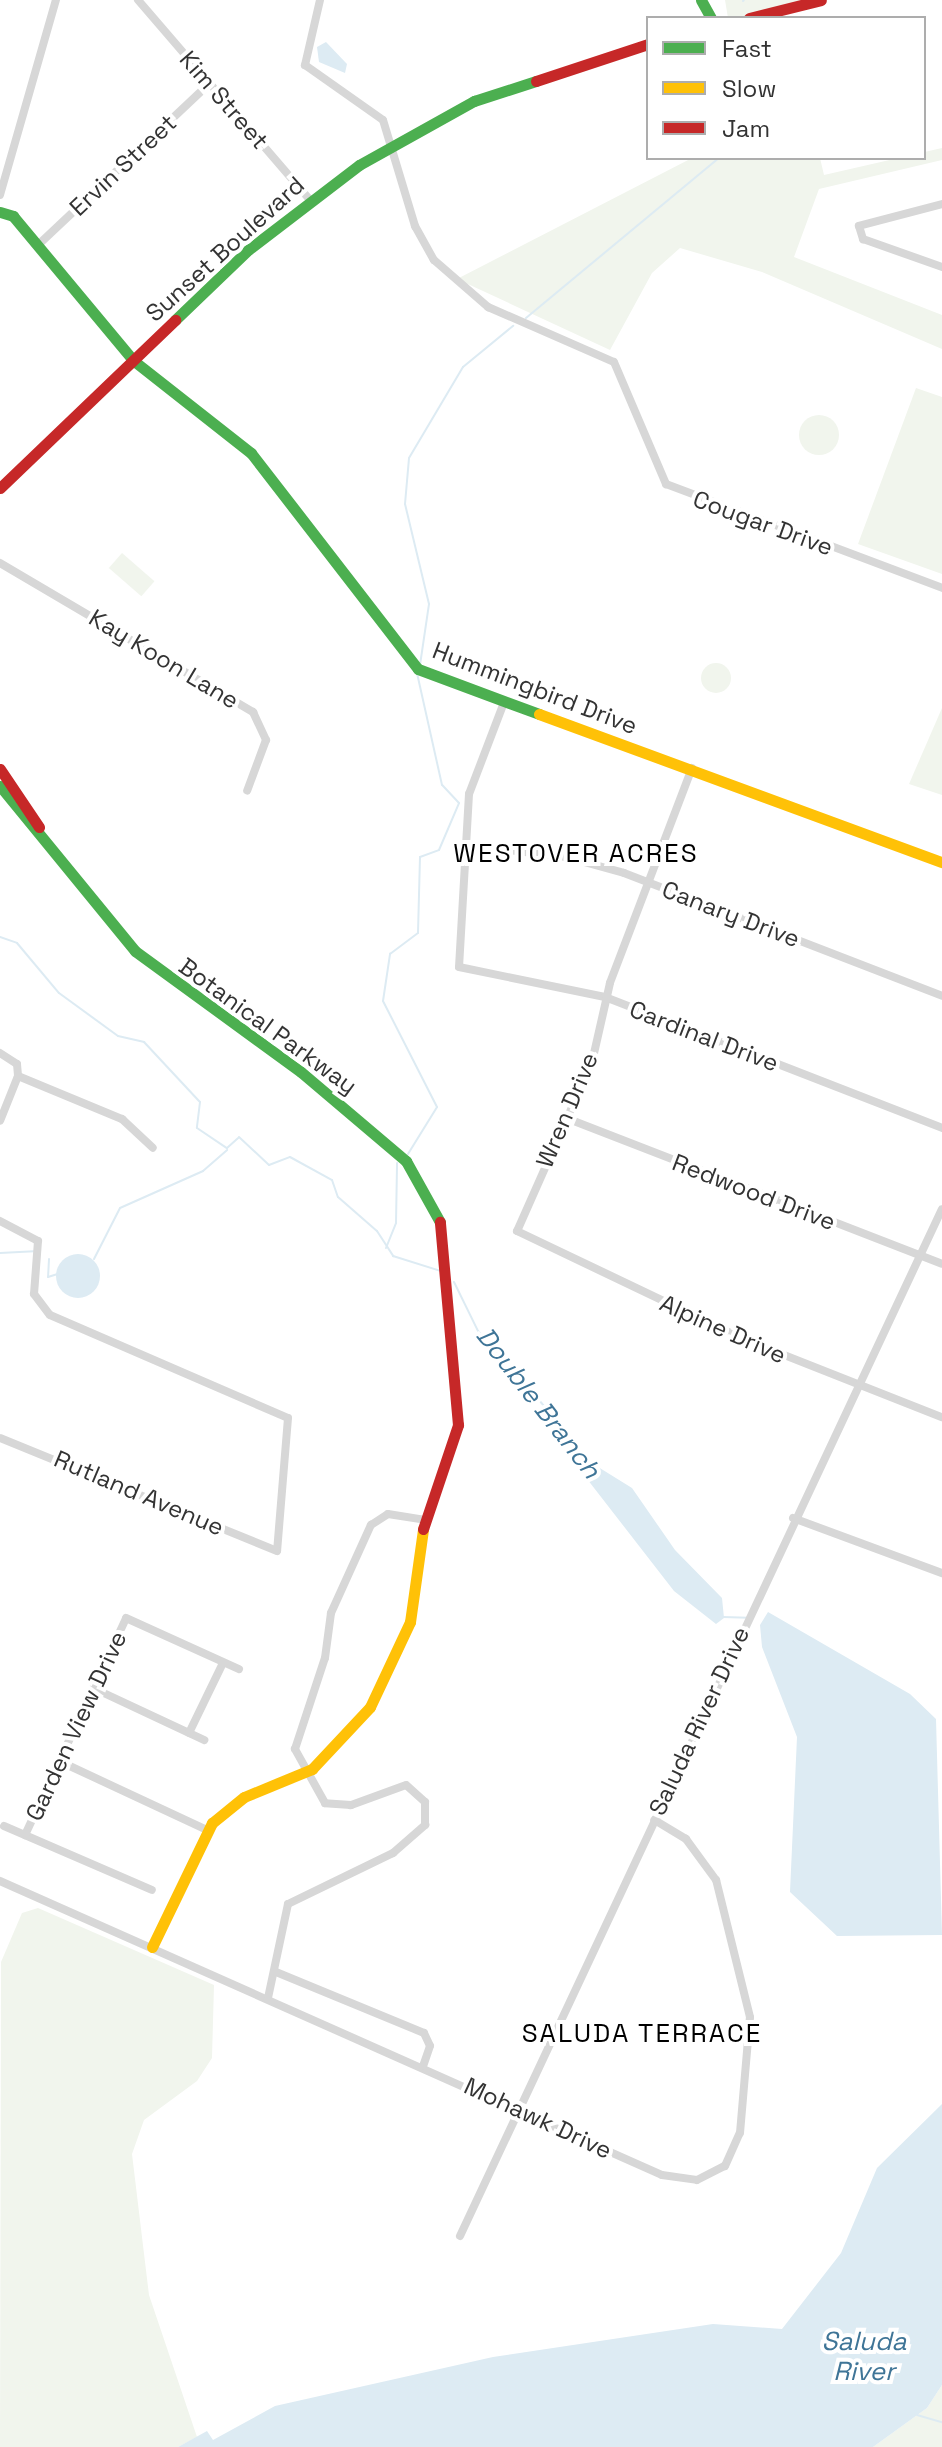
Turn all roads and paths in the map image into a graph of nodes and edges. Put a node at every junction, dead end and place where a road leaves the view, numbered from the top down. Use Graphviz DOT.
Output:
graph roads {
  1 [pos="56,0"];
  2 [pos="138,0"];
  3 [pos="320,0"];
  4 [pos="821,0"];
  5 [pos="757,16"];
  6 [pos="646,45"];
  7 [pos="210,83"];
  8 [pos="393,143"];
  9 [pos="0,195"];
  10 [pos="310,200"];
  11 [pos="942,204"];
  12 [pos="0,212"];
  13 [pos="37,246"];
  14 [pos="942,267"];
  15 [pos="134,361"];
  16 [pos="0,488"];
  17 [pos="0,563"];
  18 [pos="942,588"];
  19 [pos="503,705"];
  20 [pos="692,768"];
  21 [pos="0,769"];
  22 [pos="0,786"];
  23 [pos="247,791"];
  24 [pos="47,845"];
  25 [pos="467,845"];
  26 [pos="942,862"];
  27 [pos="646,882"];
  28 [pos="942,996"];
  29 [pos="605,997"];
  30 [pos="0,1053"];
  31 [pos="18,1076"];
  32 [pos="566,1118"];
  33 [pos="0,1121"];
  34 [pos="942,1128"];
  35 [pos="153,1148"];
  36 [pos="942,1209"];
  37 [pos="0,1221"];
  38 [pos="516,1224"];
  39 [pos="921,1256"];
  40 [pos="942,1264"];
  41 [pos="855,1385"];
  42 [pos="942,1417"];
  43 [pos="0,1438"];
  44 [pos="793,1518"];
  45 [pos="424,1520"];
  46 [pos="942,1573"];
  47 [pos="223,1663"];
  48 [pos="239,1669"];
  49 [pos="93,1688"];
  50 [pos="189,1733"];
  51 [pos="204,1740"];
  52 [pos="59,1761"];
  53 [pos="303,1773"];
  54 [pos="654,1820"];
  55 [pos="4,1826"];
  56 [pos="207,1830"];
  57 [pos="25,1835"];
  58 [pos="0,1881"];
  59 [pos="152,1890"];
  60 [pos="152,1947"];
  61 [pos="276,1972"];
  62 [pos="268,1998"];
  63 [pos="423,2066"];
  64 [pos="519,2108"];
  65 [pos="460,2236"];
  1 -- 9 [label="street"];
  2 -- 7 [label="street, Kim Street"];
  3 -- 8 [label="street, Cougar Drive"];
  4 -- 5 [label="street"];
  6 -- 8 [label="street, Sunset Boulevard"];
  7 -- 10 [label="street, Kim Street"];
  7 -- 13 [label="street, Ervin Street"];
  8 -- 10 [label="street, Sunset Boulevard"];
  8 -- 18 [label="street, Cougar Drive"];
  10 -- 15 [label="street, Sunset Boulevard"];
  11 -- 14 [label="street"];
  12 -- 13 [label="street, Hummingbird Drive"];
  13 -- 15 [label="street, Hummingbird Drive"];
  15 -- 16 [label="street, Sunset Boulevard"];
  15 -- 19 [label="street, Hummingbird Drive"];
  17 -- 23 [label="street, Kay Koon Lane"];
  19 -- 20 [label="street, Hummingbird Drive"];
  19 -- 25 [label="street"];
  20 -- 26 [label="street, Hummingbird Drive"];
  20 -- 27 [label="street, Wren Drive"];
  21 -- 24 [label="street, Botanical Parkway"];
  22 -- 24 [label="street, Botanical Parkway"];
  24 -- 45 [label="street, Botanical Parkway"];
  25 -- 27 [label="street, Canary Drive"];
  25 -- 29 [label="street, Cardinal Drive"];
  27 -- 28 [label="street, Canary Drive"];
  27 -- 29 [label="street, Wren Drive"];
  29 -- 32 [label="street, Wren Drive"];
  29 -- 34 [label="street, Cardinal Drive"];
  30 -- 31 [label="street"];
  31 -- 33 [label="street"];
  31 -- 35 [label="street"];
  32 -- 38 [label="street, Wren Drive"];
  32 -- 39 [label="street, Redwood Drive"];
  36 -- 39 [label="street, Saluda River Drive"];
  37 -- 43 [label="street, Rutland Avenue"];
  38 -- 41 [label="street, Alpine Drive"];
  39 -- 40 [label="street, Redwood Drive"];
  39 -- 41 [label="street, Saluda River Drive"];
  41 -- 42 [label="street, Alpine Drive"];
  41 -- 44 [label="street, Saluda River Drive"];
  44 -- 46 [label="street"];
  44 -- 54 [label="street, Saluda River Drive"];
  45 -- 53 [label="street, Botanical Parkway"];
  45 -- 53 [label="street"];
  47 -- 48 [label="street"];
  47 -- 49 [label="street, Garden View Drive"];
  47 -- 50 [label="street"];
  49 -- 50 [label="street"];
  49 -- 52 [label="street, Garden View Drive"];
  50 -- 51 [label="street"];
  52 -- 56 [label="street"];
  52 -- 57 [label="street, Garden View Drive"];
  53 -- 56 [label="street, Botanical Parkway"];
  53 -- 61 [label="street"];
  54 -- 64 [label="street, Saluda River Drive"];
  54 -- 64 [label="street, Mohawk Drive"];
  55 -- 57 [label="street"];
  56 -- 60 [label="street, Botanical Parkway"];
  57 -- 59 [label="street"];
  58 -- 60 [label="street, Mohawk Drive"];
  60 -- 62 [label="street, Mohawk Drive"];
  61 -- 62 [label="street"];
  61 -- 63 [label="street"];
  62 -- 63 [label="street, Mohawk Drive"];
  63 -- 64 [label="street, Mohawk Drive"];
  64 -- 65 [label="street, Saluda River Drive"];
}
